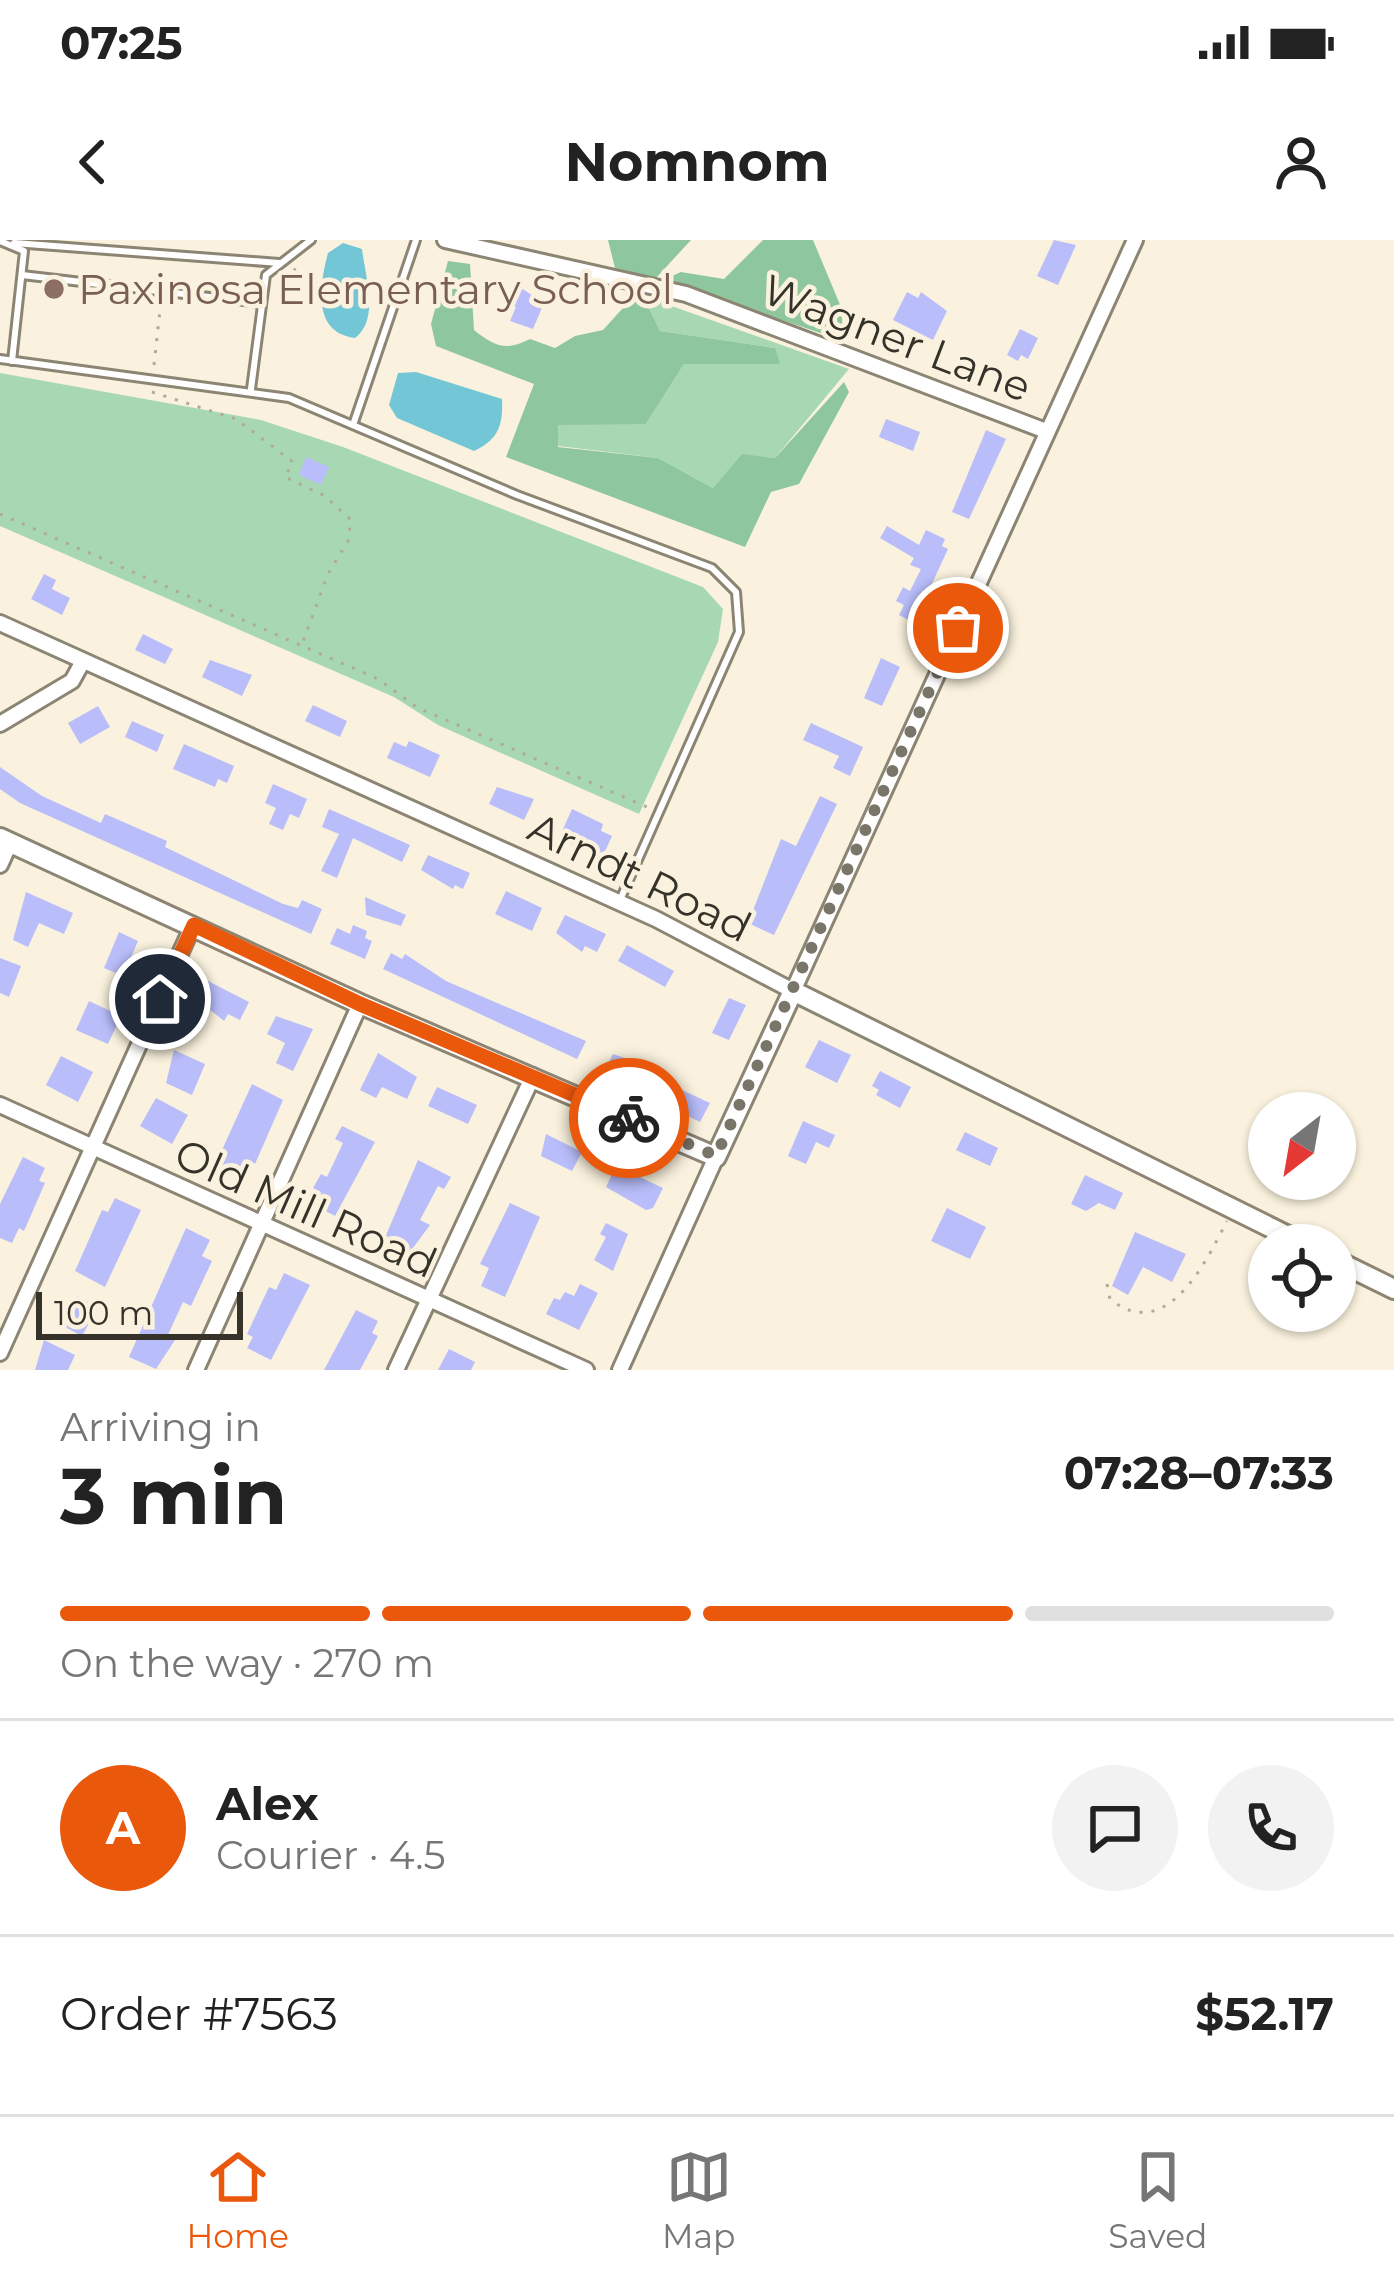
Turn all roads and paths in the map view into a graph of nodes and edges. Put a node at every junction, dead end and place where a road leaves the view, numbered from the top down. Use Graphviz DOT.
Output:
graph roads {
  1 [pos="310,240"];
  2 [pos="416,240"];
  3 [pos="446,240"];
  4 [pos="1135,240"];
  5 [pos="0,241"];
  6 [pos="14,243"];
  7 [pos="279,263"];
  8 [pos="296,269"];
  9 [pos="22,275"];
  10 [pos="275,284"];
  11 [pos="160,301"];
  12 [pos="261,303"];
  13 [pos="0,359"];
  14 [pos="12,361"];
  15 [pos="154,365"];
  16 [pos="152,385"];
  17 [pos="251,389"];
  18 [pos="354,422"];
  19 [pos="1046,431"];
  20 [pos="0,514"];
  21 [pos="0,623"];
  22 [pos="302,646"];
  23 [pos="82,661"];
  24 [pos="0,724"];
  25 [pos="658,812"];
  26 [pos="5,840"];
  27 [pos="0,865"];
  28 [pos="619,903"];
  29 [pos="194,925"];
  30 [pos="793,991"];
  31 [pos="360,1004"];
  32 [pos="533,1076"];
  33 [pos="0,1105"];
  34 [pos="93,1148"];
  35 [pos="716,1156"];
  36 [pos="1233,1209"];
  37 [pos="264,1223"];
  38 [pos="1263,1224"];
  39 [pos="1356,1270"];
  40 [pos="1107,1284"];
  41 [pos="1394,1289"];
  42 [pos="428,1300"];
  43 [pos="0,1353"];
  44 [pos="196,1370"];
  45 [pos="396,1370"];
  46 [pos="586,1370"];
  47 [pos="620,1370"];
  1 -- 7 [label="lane"];
  2 -- 18 [label="lane"];
  3 -- 19 [label="street, Wagner Lane"];
  4 -- 19 [label="street"];
  5 -- 6 [label="lane"];
  6 -- 7 [label="lane"];
  6 -- 9 [label="lane"];
  7 -- 12 [label="lane"];
  8 -- 10 [label="path"];
  9 -- 12 [label="lane"];
  9 -- 14 [label="lane"];
  11 -- 15 [label="path"];
  12 -- 17 [label="lane"];
  13 -- 14 [label="lane"];
  14 -- 17 [label="lane"];
  16 -- 22 [label="path"];
  17 -- 18 [label="lane"];
  18 -- 25 [label="lane"];
  19 -- 30 [label="street"];
  20 -- 22 [label="path"];
  21 -- 23 [label="street, Arndt Road"];
  22 -- 25 [label="path"];
  23 -- 24 [label="street"];
  23 -- 28 [label="street, Arndt Road"];
  25 -- 28 [label="lane"];
  26 -- 27 [label="street"];
  26 -- 29 [label="street"];
  28 -- 30 [label="street, Arndt Road"];
  29 -- 31 [label="street"];
  29 -- 34 [label="street"];
  30 -- 35 [label="street"];
  30 -- 36 [label="street, Arndt Road"];
  31 -- 32 [label="street"];
  31 -- 37 [label="street"];
  32 -- 35 [label="street"];
  32 -- 42 [label="street"];
  33 -- 34 [label="street, Old Mill Road"];
  34 -- 37 [label="street, Old Mill Road"];
  34 -- 43 [label="street"];
  35 -- 47 [label="street"];
  36 -- 38 [label="street, Arndt Road"];
  36 -- 40 [label="path"];
  37 -- 42 [label="street, Old Mill Road"];
  37 -- 44 [label="street"];
  39 -- 41 [label="street"];
  42 -- 45 [label="street"];
  42 -- 46 [label="street, Old Mill Road"];
}
